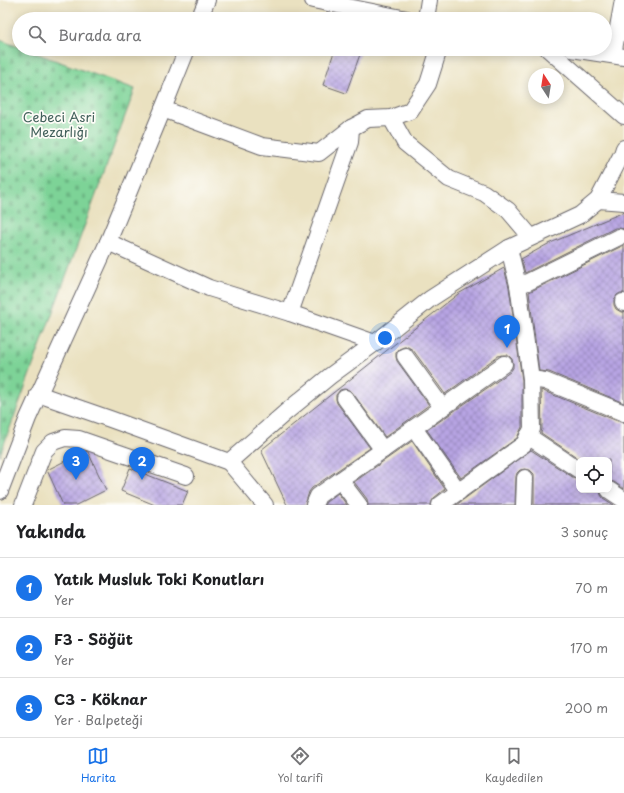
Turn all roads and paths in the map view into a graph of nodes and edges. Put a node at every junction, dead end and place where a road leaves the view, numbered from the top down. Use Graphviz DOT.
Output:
graph roads {
  1 [pos="207,0"];
  2 [pos="313,0"];
  3 [pos="429,0"];
  4 [pos="624,0"];
  5 [pos="202,12"];
  6 [pos="372,12"];
  7 [pos="427,12"];
  8 [pos="184,56"];
  9 [pos="437,56"];
  10 [pos="556,56"];
  11 [pos="618,56"];
  12 [pos="164,110"];
  13 [pos="624,116"];
  14 [pos="391,118"];
  15 [pos="351,128"];
  16 [pos="624,148"];
  17 [pos="598,200"];
  18 [pos="624,202"];
  19 [pos="532,237"];
  20 [pos="619,238"];
  21 [pos="108,242"];
  22 [pos="509,248"];
  23 [pos="518,285"];
  24 [pos="290,313"];
  25 [pos="376,343"];
  26 [pos="405,356"];
  27 [pos="504,364"];
  28 [pos="531,379"];
  29 [pos="38,394"];
  30 [pos="345,398"];
  31 [pos="442,407"];
  32 [pos="624,413"];
  33 [pos="414,428"];
  34 [pos="528,436"];
  35 [pos="382,450"];
  36 [pos="229,462"];
  37 [pos="576,468"];
  38 [pos="186,476"];
  39 [pos="525,478"];
  40 [pos="340,480"];
  41 [pos="0,491"];
  42 [pos="459,492"];
  43 [pos="612,492"];
  44 [pos="624,500"];
  45 [pos="23,505"];
  46 [pos="266,505"];
  47 [pos="314,505"];
  48 [pos="359,505"];
  49 [pos="440,505"];
  50 [pos="524,505"];
  1 -- 5 [label="street"];
  2 -- 6 [label="street"];
  3 -- 7 [label="street"];
  4 -- 11 [label="street"];
  8 -- 12 [label="street"];
  9 -- 14 [label="street"];
  10 -- 13 [label="street"];
  12 -- 15 [label="street"];
  12 -- 21 [label="street"];
  14 -- 15 [label="street"];
  14 -- 19 [label="street"];
  15 -- 24 [label="street"];
  16 -- 17 [label="street"];
  17 -- 18 [label="street"];
  17 -- 19 [label="street"];
  19 -- 22 [label="street"];
  20 -- 23 [label="street"];
  21 -- 24 [label="street"];
  21 -- 29 [label="street"];
  22 -- 23 [label="street"];
  22 -- 25 [label="street"];
  23 -- 28 [label="street"];
  24 -- 25 [label="street"];
  25 -- 36 [label="street"];
  26 -- 31 [label="street"];
  27 -- 31 [label="street"];
  28 -- 32 [label="street"];
  28 -- 34 [label="street"];
  29 -- 36 [label="street"];
  29 -- 41 [label="street"];
  30 -- 35 [label="street"];
  31 -- 33 [label="street"];
  33 -- 35 [label="street"];
  33 -- 42 [label="street"];
  34 -- 37 [label="street"];
  34 -- 42 [label="street"];
  35 -- 40 [label="street"];
  36 -- 46 [label="street"];
  38 -- 45 [label="street"];
  39 -- 50 [label="street"];
  40 -- 47 [label="street"];
  40 -- 48 [label="street"];
  42 -- 49 [label="street"];
  43 -- 44 [label="street"];
}
